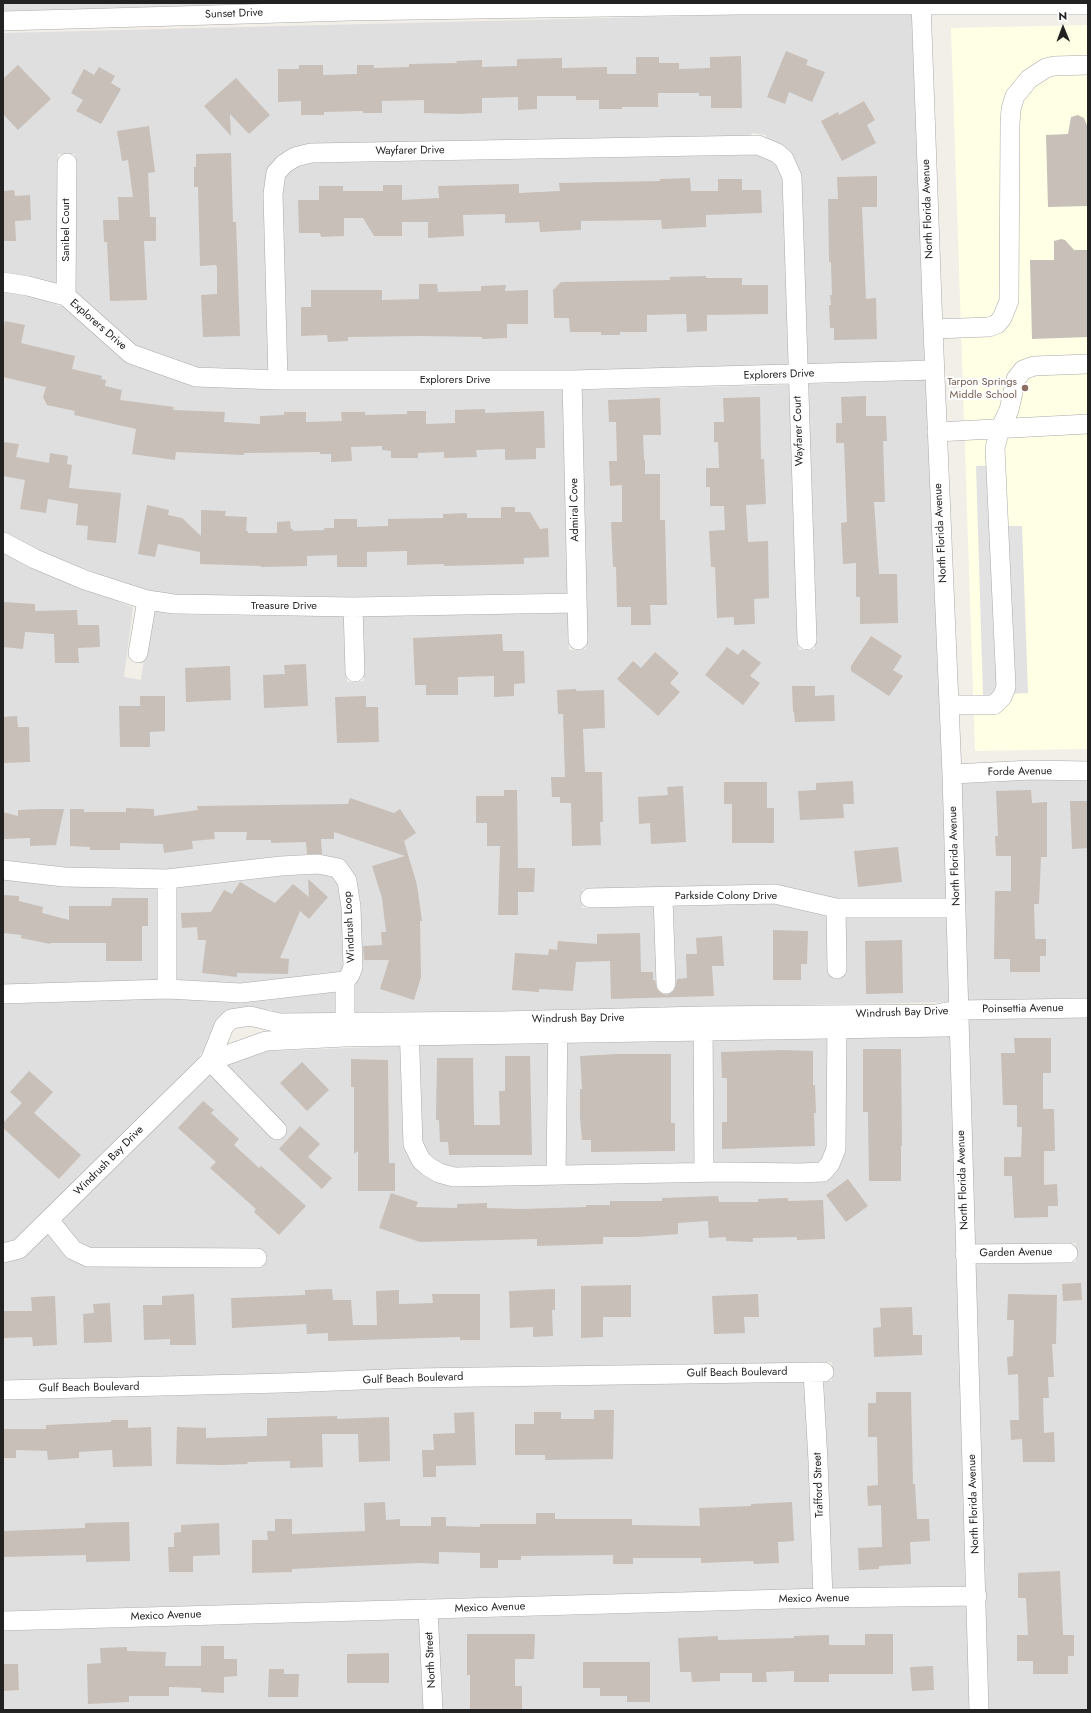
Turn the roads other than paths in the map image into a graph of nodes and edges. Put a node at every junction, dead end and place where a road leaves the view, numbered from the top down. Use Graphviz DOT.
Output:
graph roads {
  1 [pos="737,4"];
  2 [pos="921,4"];
  3 [pos="1088,5"];
  4 [pos="540,6"];
  5 [pos="350,7"];
  6 [pos="3,21"];
  7 [pos="1088,65"];
  8 [pos="758,145"];
  9 [pos="67,163"];
  10 [pos="3,282"];
  11 [pos="66,296"];
  12 [pos="932,329"];
  13 [pos="1088,364"];
  14 [pos="934,370"];
  15 [pos="797,375"];
  16 [pos="278,380"];
  17 [pos="572,380"];
  18 [pos="1088,424"];
  19 [pos="1000,429"];
  20 [pos="937,432"];
  21 [pos="3,542"];
  22 [pos="147,600"];
  23 [pos="576,603"];
  24 [pos="353,607"];
  25 [pos="578,640"];
  26 [pos="807,640"];
  27 [pos="138,653"];
  28 [pos="355,672"];
  29 [pos="949,705"];
  30 [pos="1088,771"];
  31 [pos="952,774"];
  32 [pos="3,870"];
  33 [pos="167,879"];
  34 [pos="663,897"];
  35 [pos="590,898"];
  36 [pos="836,908"];
  37 [pos="956,908"];
  38 [pos="837,968"];
  39 [pos="345,981"];
  40 [pos="666,984"];
  41 [pos="167,989"];
  42 [pos="3,994"];
  43 [pos="1088,1008"];
  44 [pos="958,1010"];
  45 [pos="264,1019"];
  46 [pos="836,1022"];
  47 [pos="703,1024"];
  48 [pos="558,1026"];
  49 [pos="409,1029"];
  50 [pos="345,1030"];
  51 [pos="266,1041"];
  52 [pos="210,1061"];
  53 [pos="276,1130"];
  54 [pos="704,1172"];
  55 [pos="556,1175"];
  56 [pos="49,1220"];
  57 [pos="1068,1252"];
  58 [pos="3,1253"];
  59 [pos="965,1254"];
  60 [pos="257,1258"];
  61 [pos="818,1372"];
  62 [pos="3,1390"];
  63 [pos="977,1596"];
  64 [pos="823,1598"];
  65 [pos="428,1609"];
  66 [pos="3,1621"];
  67 [pos="433,1710"];
  68 [pos="980,1710"];
  1 -- 2 [label="street, Sunset Drive"];
  1 -- 4 [label="street, Sunset Drive"];
  2 -- 3 [label="street, Sunset Drive"];
  2 -- 12 [label="street, North Florida Avenue"];
  4 -- 5 [label="street, Sunset Drive"];
  5 -- 6 [label="street, Sunset Drive"];
  7 -- 12 [label="street"];
  8 -- 15 [label="street, Wayfarer Court"];
  8 -- 16 [label="street, Wayfarer Drive"];
  9 -- 11 [label="street, Sanibel Court"];
  10 -- 11 [label="street, Explorers Drive"];
  11 -- 16 [label="street, Explorers Drive"];
  12 -- 14 [label="street, North Florida Avenue"];
  13 -- 19 [label="street"];
  14 -- 15 [label="street, Explorers Drive"];
  14 -- 20 [label="street, North Florida Avenue"];
  15 -- 17 [label="street, Explorers Drive"];
  15 -- 26 [label="street, Wayfarer Court"];
  16 -- 17 [label="street, Explorers Drive"];
  17 -- 23 [label="street, Admiral Cove"];
  18 -- 19 [label="street"];
  19 -- 20 [label="street"];
  19 -- 29 [label="street"];
  20 -- 29 [label="street, North Florida Avenue"];
  21 -- 22 [label="street, Treasure Drive"];
  22 -- 24 [label="street, Treasure Drive"];
  22 -- 27 [label="street"];
  23 -- 24 [label="street, Treasure Drive"];
  23 -- 25 [label="street, Admiral Cove"];
  24 -- 28 [label="street"];
  29 -- 31 [label="street, North Florida Avenue"];
  30 -- 31 [label="street, Forde Avenue"];
  31 -- 37 [label="street, North Florida Avenue"];
  32 -- 33 [label="street, Windrush Loop"];
  33 -- 39 [label="street, Windrush Loop"];
  33 -- 41 [label="street"];
  34 -- 35 [label="street, Parkside Colony Drive"];
  34 -- 36 [label="street, Parkside Colony Drive"];
  34 -- 40 [label="street"];
  36 -- 37 [label="street, Parkside Colony Drive"];
  36 -- 38 [label="street"];
  37 -- 44 [label="street, North Florida Avenue"];
  39 -- 41 [label="street"];
  39 -- 50 [label="street"];
  41 -- 42 [label="street"];
  43 -- 44 [label="street, Poinsettia Avenue"];
  44 -- 46 [label="street, Windrush Bay Drive"];
  44 -- 59 [label="street, North Florida Avenue"];
  45 -- 50 [label="street, Windrush Bay Drive"];
  45 -- 51 [label="street"];
  45 -- 52 [label="street, Windrush Bay Drive"];
  46 -- 47 [label="street, Windrush Bay Drive"];
  46 -- 54 [label="street"];
  47 -- 48 [label="street, Windrush Bay Drive"];
  47 -- 54 [label="street"];
  48 -- 49 [label="street, Windrush Bay Drive"];
  48 -- 55 [label="street"];
  49 -- 50 [label="street, Windrush Bay Drive"];
  49 -- 55 [label="street"];
  50 -- 51 [label="street, Windrush Bay Drive"];
  51 -- 52 [label="street, Windrush Bay Drive"];
  52 -- 53 [label="street"];
  52 -- 56 [label="street, Windrush Bay Drive"];
  54 -- 55 [label="street"];
  56 -- 58 [label="street, Windrush Bay Drive"];
  56 -- 60 [label="street"];
  57 -- 59 [label="street, Garden Avenue"];
  59 -- 63 [label="street, North Florida Avenue"];
  61 -- 62 [label="street, Gulf Beach Boulevard"];
  61 -- 64 [label="street, Trafford Street"];
  63 -- 64 [label="street, Mexico Avenue"];
  63 -- 68 [label="street, North Florida Avenue"];
  64 -- 65 [label="street, Mexico Avenue"];
  65 -- 66 [label="street, Mexico Avenue"];
  65 -- 67 [label="street, North Street"];
}
